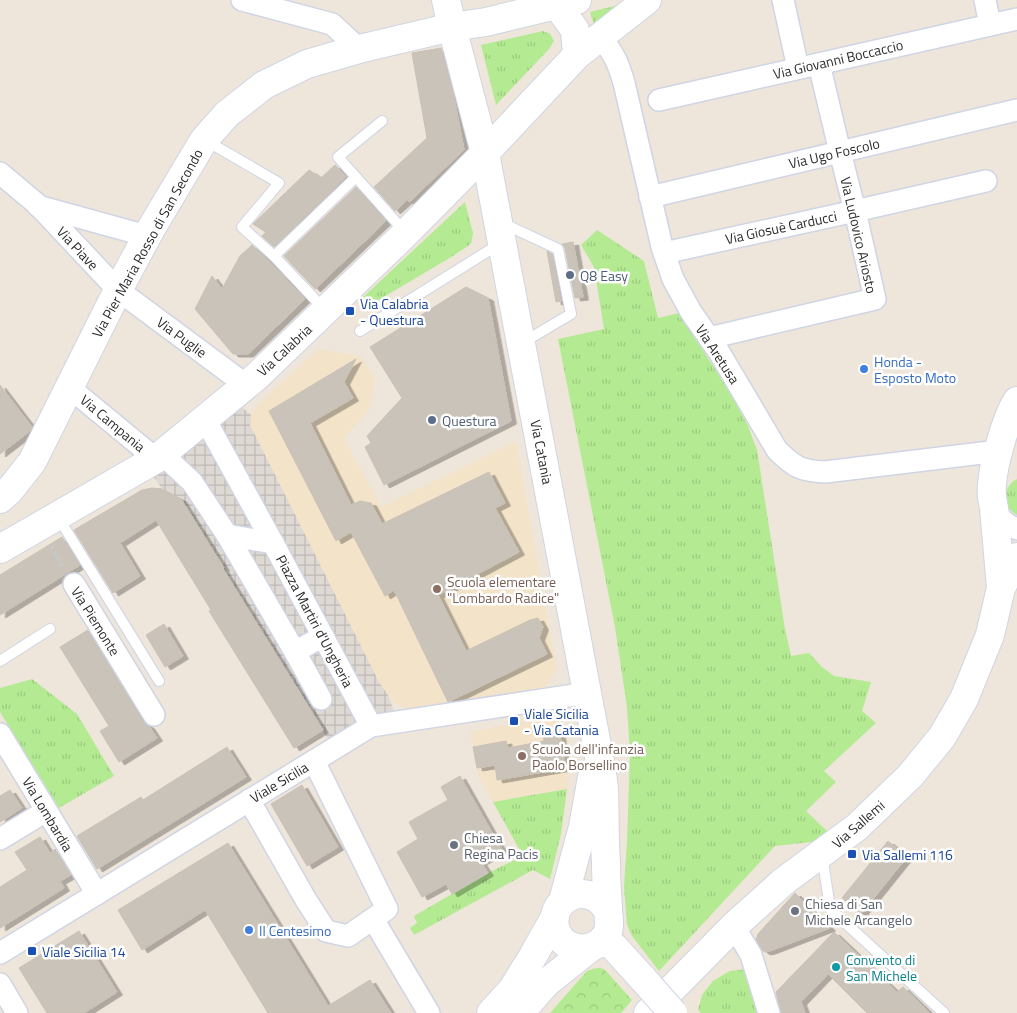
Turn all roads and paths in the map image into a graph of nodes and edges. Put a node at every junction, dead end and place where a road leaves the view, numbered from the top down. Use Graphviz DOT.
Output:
graph roads {
  1 [pos="242,0"];
  2 [pos="446,0"];
  3 [pos="647,0"];
  4 [pos="783,0"];
  5 [pos="985,0"];
  6 [pos="567,2"];
  7 [pos="1017,19"];
  8 [pos="990,25"];
  9 [pos="452,28"];
  10 [pos="600,36"];
  11 [pos="359,49"];
  12 [pos="577,55"];
  13 [pos="819,64"];
  14 [pos="798,68"];
  15 [pos="659,100"];
  16 [pos="1017,110"];
  17 [pos="382,121"];
  18 [pos="204,140"];
  19 [pos="840,152"];
  20 [pos="485,153"];
  21 [pos="2,177"];
  22 [pos="356,177"];
  23 [pos="986,180"];
  24 [pos="650,197"];
  25 [pos="38,206"];
  26 [pos="855,211"];
  27 [pos="500,232"];
  28 [pos="406,233"];
  29 [pos="147,236"];
  30 [pos="664,253"];
  31 [pos="274,256"];
  32 [pos="118,290"];
  33 [pos="326,311"];
  34 [pos="360,331"];
  35 [pos="709,338"];
  36 [pos="521,343"];
  37 [pos="246,384"];
  38 [pos="70,388"];
  39 [pos="1017,402"];
  40 [pos="205,419"];
  41 [pos="159,456"];
  42 [pos="1008,459"];
  43 [pos="5,495"];
  44 [pos="994,508"];
  45 [pos="42,524"];
  46 [pos="1017,529"];
  47 [pos="227,535"];
  48 [pos="272,543"];
  49 [pos="0,549"];
  50 [pos="1017,557"];
  51 [pos="74,584"];
  52 [pos="1001,588"];
  53 [pos="50,629"];
  54 [pos="323,636"];
  55 [pos="294,652"];
  56 [pos="0,661"];
  57 [pos="160,681"];
  58 [pos="587,693"];
  59 [pos="321,699"];
  60 [pos="154,714"];
  61 [pos="371,726"];
  62 [pos="0,734"];
  63 [pos="598,751"];
  64 [pos="314,761"];
  65 [pos="249,800"];
  66 [pos="46,811"];
  67 [pos="0,839"];
  68 [pos="822,854"];
  69 [pos="97,894"];
  70 [pos="559,909"];
  71 [pos="608,911"];
  72 [pos="373,919"];
  73 [pos="734,926"];
  74 [pos="596,944"];
  75 [pos="0,953"];
  76 [pos="0,984"];
  77 [pos="18,1013"];
  78 [pos="430,1013"];
  79 [pos="491,1013"];
  80 [pos="520,1013"];
  81 [pos="648,1013"];
  82 [pos="673,1013"];
  83 [pos="769,1013"];
  84 [pos="944,1013"];
  1 -- 11 [label="street"];
  2 -- 9 [label="street, Via Catania"];
  3 -- 10 [label="street, Via Calabria"];
  4 -- 14 [label="street"];
  5 -- 8 [label="street"];
  6 -- 9 [label="street, Via Pier Maria Rosso di San Secondo"];
  6 -- 12 [label="street"];
  7 -- 8 [label="street, Via Giovanni Boccaccio"];
  8 -- 13 [label="street, Via Giovanni Boccaccio"];
  9 -- 11 [label="street, Via Pier Maria Rosso di San Secondo"];
  9 -- 20 [label="street, Via Catania"];
  10 -- 12 [label="street, Via Calabria"];
  10 -- 24 [label="street, Via Aretusa"];
  11 -- 18 [label="street, Via Pier Maria Rosso di San Secondo"];
  12 -- 20 [label="street, Via Calabria"];
  13 -- 14 [label="street, Via Giovanni Boccaccio"];
  13 -- 19 [label="street, Via Ludovico Ariosto"];
  14 -- 15 [label="street, Via Giovanni Boccaccio"];
  16 -- 19 [label="street, Via Ugo Foscolo"];
  17 -- 22 [label="lane"];
  18 -- 29 [label="street, Via Pier Maria Rosso di San Secondo"];
  18 -- 31 [label="lane"];
  19 -- 24 [label="street, Via Ugo Foscolo"];
  19 -- 26 [label="street, Via Ludovico Ariosto"];
  20 -- 27 [label="street, Via Catania"];
  20 -- 28 [label="street, Via Calabria"];
  21 -- 25 [label="street, Via Piave"];
  22 -- 28 [label="lane"];
  22 -- 31 [label="lane"];
  23 -- 26 [label="street, Via Giosuè Carducci"];
  24 -- 30 [label="street, Via Aretusa"];
  25 -- 29 [label="street, Via Piave"];
  25 -- 32 [label="street, Via Piave"];
  26 -- 30 [label="street, Via Giosuè Carducci"];
  26 -- 35 [label="street, Via Ludovico Ariosto"];
  27 -- 34 [label="lane"];
  27 -- 36 [label="street, Via Catania"];
  27 -- 36 [label="lane"];
  28 -- 33 [label="street, Via Calabria"];
  29 -- 32 [label="street, Via Pier Maria Rosso di San Secondo"];
  30 -- 35 [label="street, Via Aretusa"];
  31 -- 33 [label="lane"];
  32 -- 37 [label="street, Via Puglie"];
  32 -- 38 [label="street, Via Pier Maria Rosso di San Secondo"];
  33 -- 37 [label="street, Via Calabria"];
  35 -- 42 [label="street, Via Aretusa"];
  36 -- 58 [label="street, Via Catania"];
  37 -- 40 [label="street, Via Calabria"];
  38 -- 41 [label="street, Via Campania"];
  38 -- 43 [label="street, Via Pier Maria Rosso di San Secondo"];
  39 -- 42 [label="street, Via Sallemi"];
  40 -- 41 [label="street, Via Calabria"];
  40 -- 48 [label="street"];
  41 -- 45 [label="street, Via Calabria"];
  41 -- 47 [label="street"];
  42 -- 44 [label="street, Via Sallemi"];
  43 -- 45 [label="street"];
  44 -- 46 [label="street"];
  44 -- 52 [label="street, Via Sallemi"];
  45 -- 49 [label="street, Via Calabria"];
  45 -- 51 [label="path, Via Piemonte"];
  45 -- 57 [label="lane"];
  47 -- 48 [label="street, Piazza Martiri d'Ungheria"];
  47 -- 55 [label="street"];
  48 -- 54 [label="street, Piazza Martiri d'Ungheria"];
  50 -- 52 [label="street, Via Sallemi"];
  51 -- 60 [label="street, Via Piemonte"];
  52 -- 68 [label="street, Via Sallemi"];
  53 -- 56 [label="lane"];
  54 -- 55 [label="street"];
  54 -- 61 [label="street, Piazza Martiri d'Ungheria"];
  55 -- 59 [label="street"];
  58 -- 61 [label="street, Viale Sicilia"];
  58 -- 63 [label="street, Via Catania"];
  61 -- 64 [label="street, Viale Sicilia"];
  62 -- 66 [label="street, Via Lombardia"];
  63 -- 70 [label="street"];
  63 -- 71 [label="street, Via Catania"];
  64 -- 65 [label="street, Viale Sicilia"];
  64 -- 72 [label="street"];
  65 -- 69 [label="street, Viale Sicilia"];
  65 -- 72 [label="street"];
  66 -- 67 [label="street"];
  66 -- 69 [label="street, Via Lombardia"];
  68 -- 73 [label="street, Via Sallemi"];
  68 -- 84 [label="lane"];
  69 -- 75 [label="street, Viale Sicilia"];
  70 -- 71 [label="street"];
  70 -- 74 [label="street"];
  70 -- 79 [label="street"];
  71 -- 74 [label="street"];
  72 -- 78 [label="street"];
  73 -- 81 [label="street, Via Sallemi"];
  73 -- 83 [label="street"];
  74 -- 80 [label="street"];
  74 -- 82 [label="street, bridge"];
  76 -- 77 [label="street"];
}
